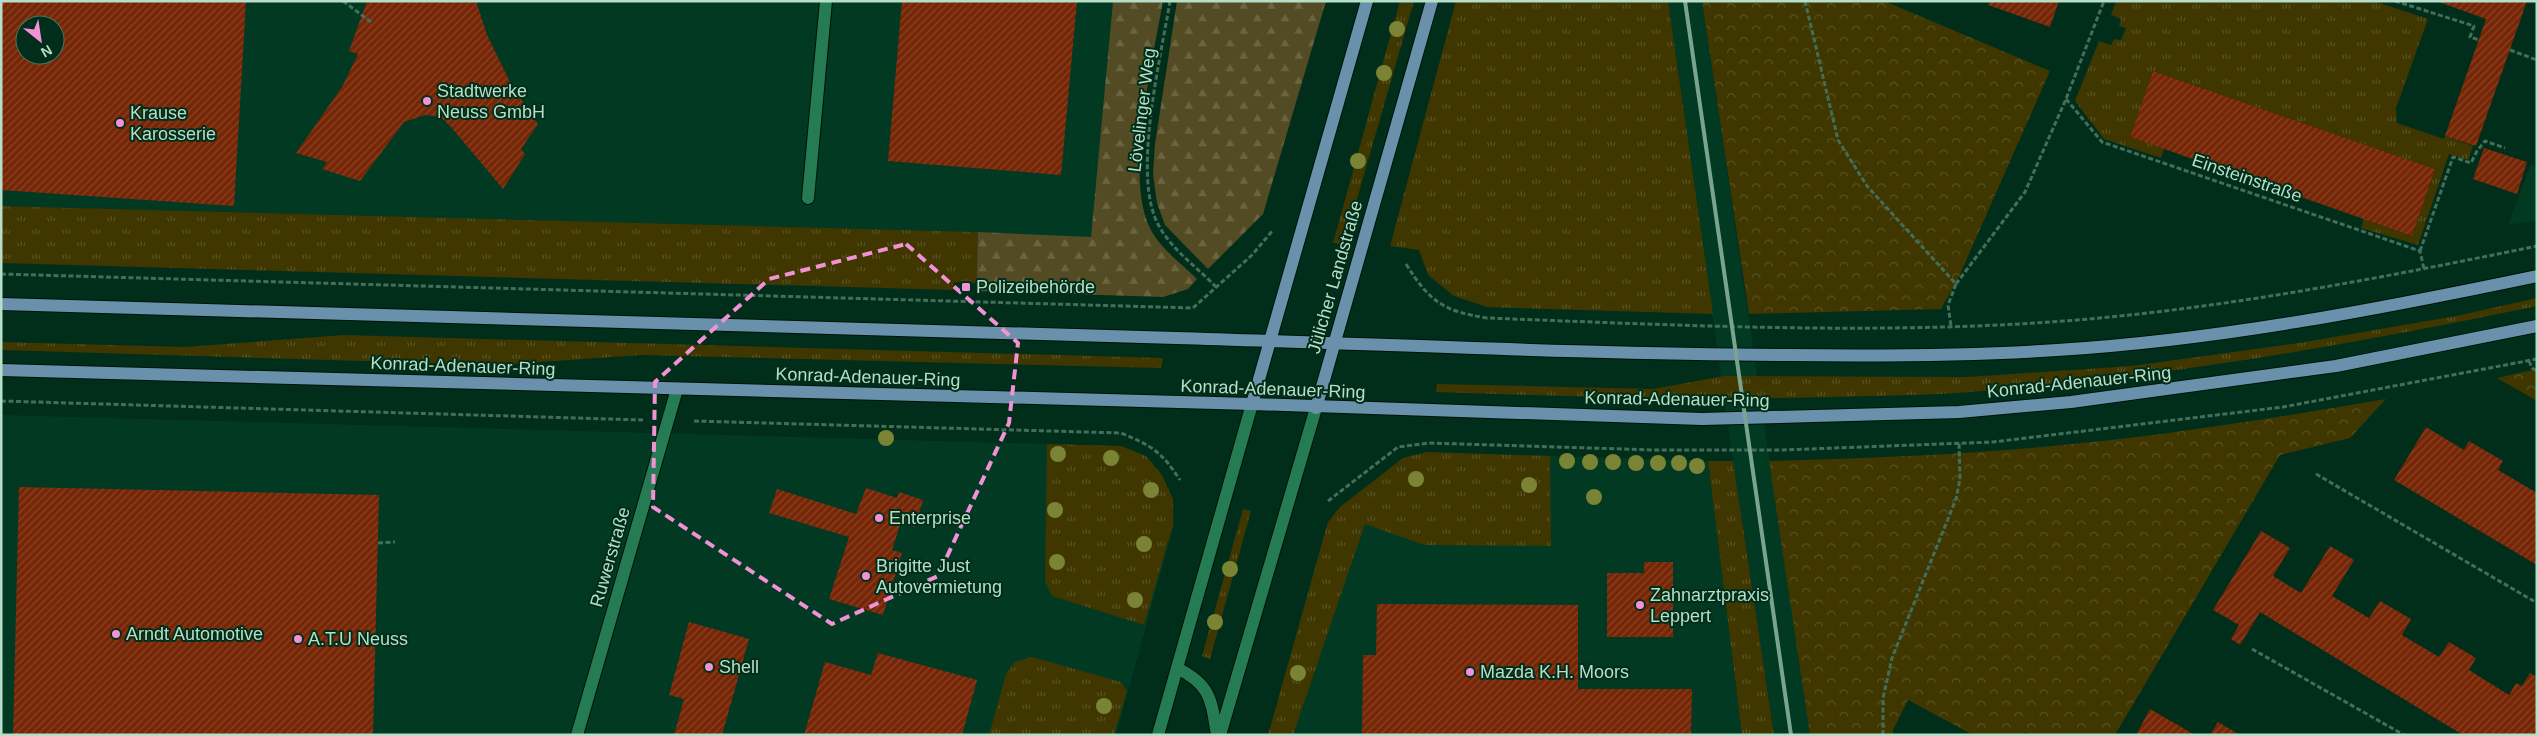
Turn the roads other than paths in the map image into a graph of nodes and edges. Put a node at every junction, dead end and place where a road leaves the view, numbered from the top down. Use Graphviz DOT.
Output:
graph roads {
  1 [pos="826,1"];
  2 [pos="1367,1"];
  3 [pos="1432,1"];
  4 [pos="808,198"];
  5 [pos="2537,276"];
  6 [pos="1,304"];
  7 [pos="2537,326"];
  8 [pos="1270,341"];
  9 [pos="1335,343"];
  10 [pos="1,370"];
  11 [pos="677,389"];
  12 [pos="1252,404"];
  13 [pos="1316,408"];
  14 [pos="1177,668"];
  15 [pos="577,735"];
  16 [pos="1158,735"];
  17 [pos="1219,735"];
  1 -- 4 [label="main road"];
  2 -- 8 [label="main road"];
  3 -- 9 [label="main road, Jülicher Landstraße"];
  5 -- 9 [label="main road, Konrad-Adenauer-Ring"];
  6 -- 8 [label="main road, Konrad-Adenauer-Ring"];
  7 -- 13 [label="main road, Konrad-Adenauer-Ring"];
  8 -- 9 [label="main road, Konrad-Adenauer-Ring"];
  8 -- 12 [label="main road"];
  9 -- 13 [label="main road, Jülicher Landstraße"];
  10 -- 11 [label="main road, Konrad-Adenauer-Ring"];
  11 -- 12 [label="main road, Konrad-Adenauer-Ring"];
  11 -- 15 [label="main road, Ruwerstraße"];
  12 -- 13 [label="main road, Konrad-Adenauer-Ring"];
  12 -- 14 [label="main road"];
  13 -- 17 [label="main road, Jülicher Landstraße"];
  14 -- 16 [label="main road"];
  14 -- 17 [label="main road"];
}
